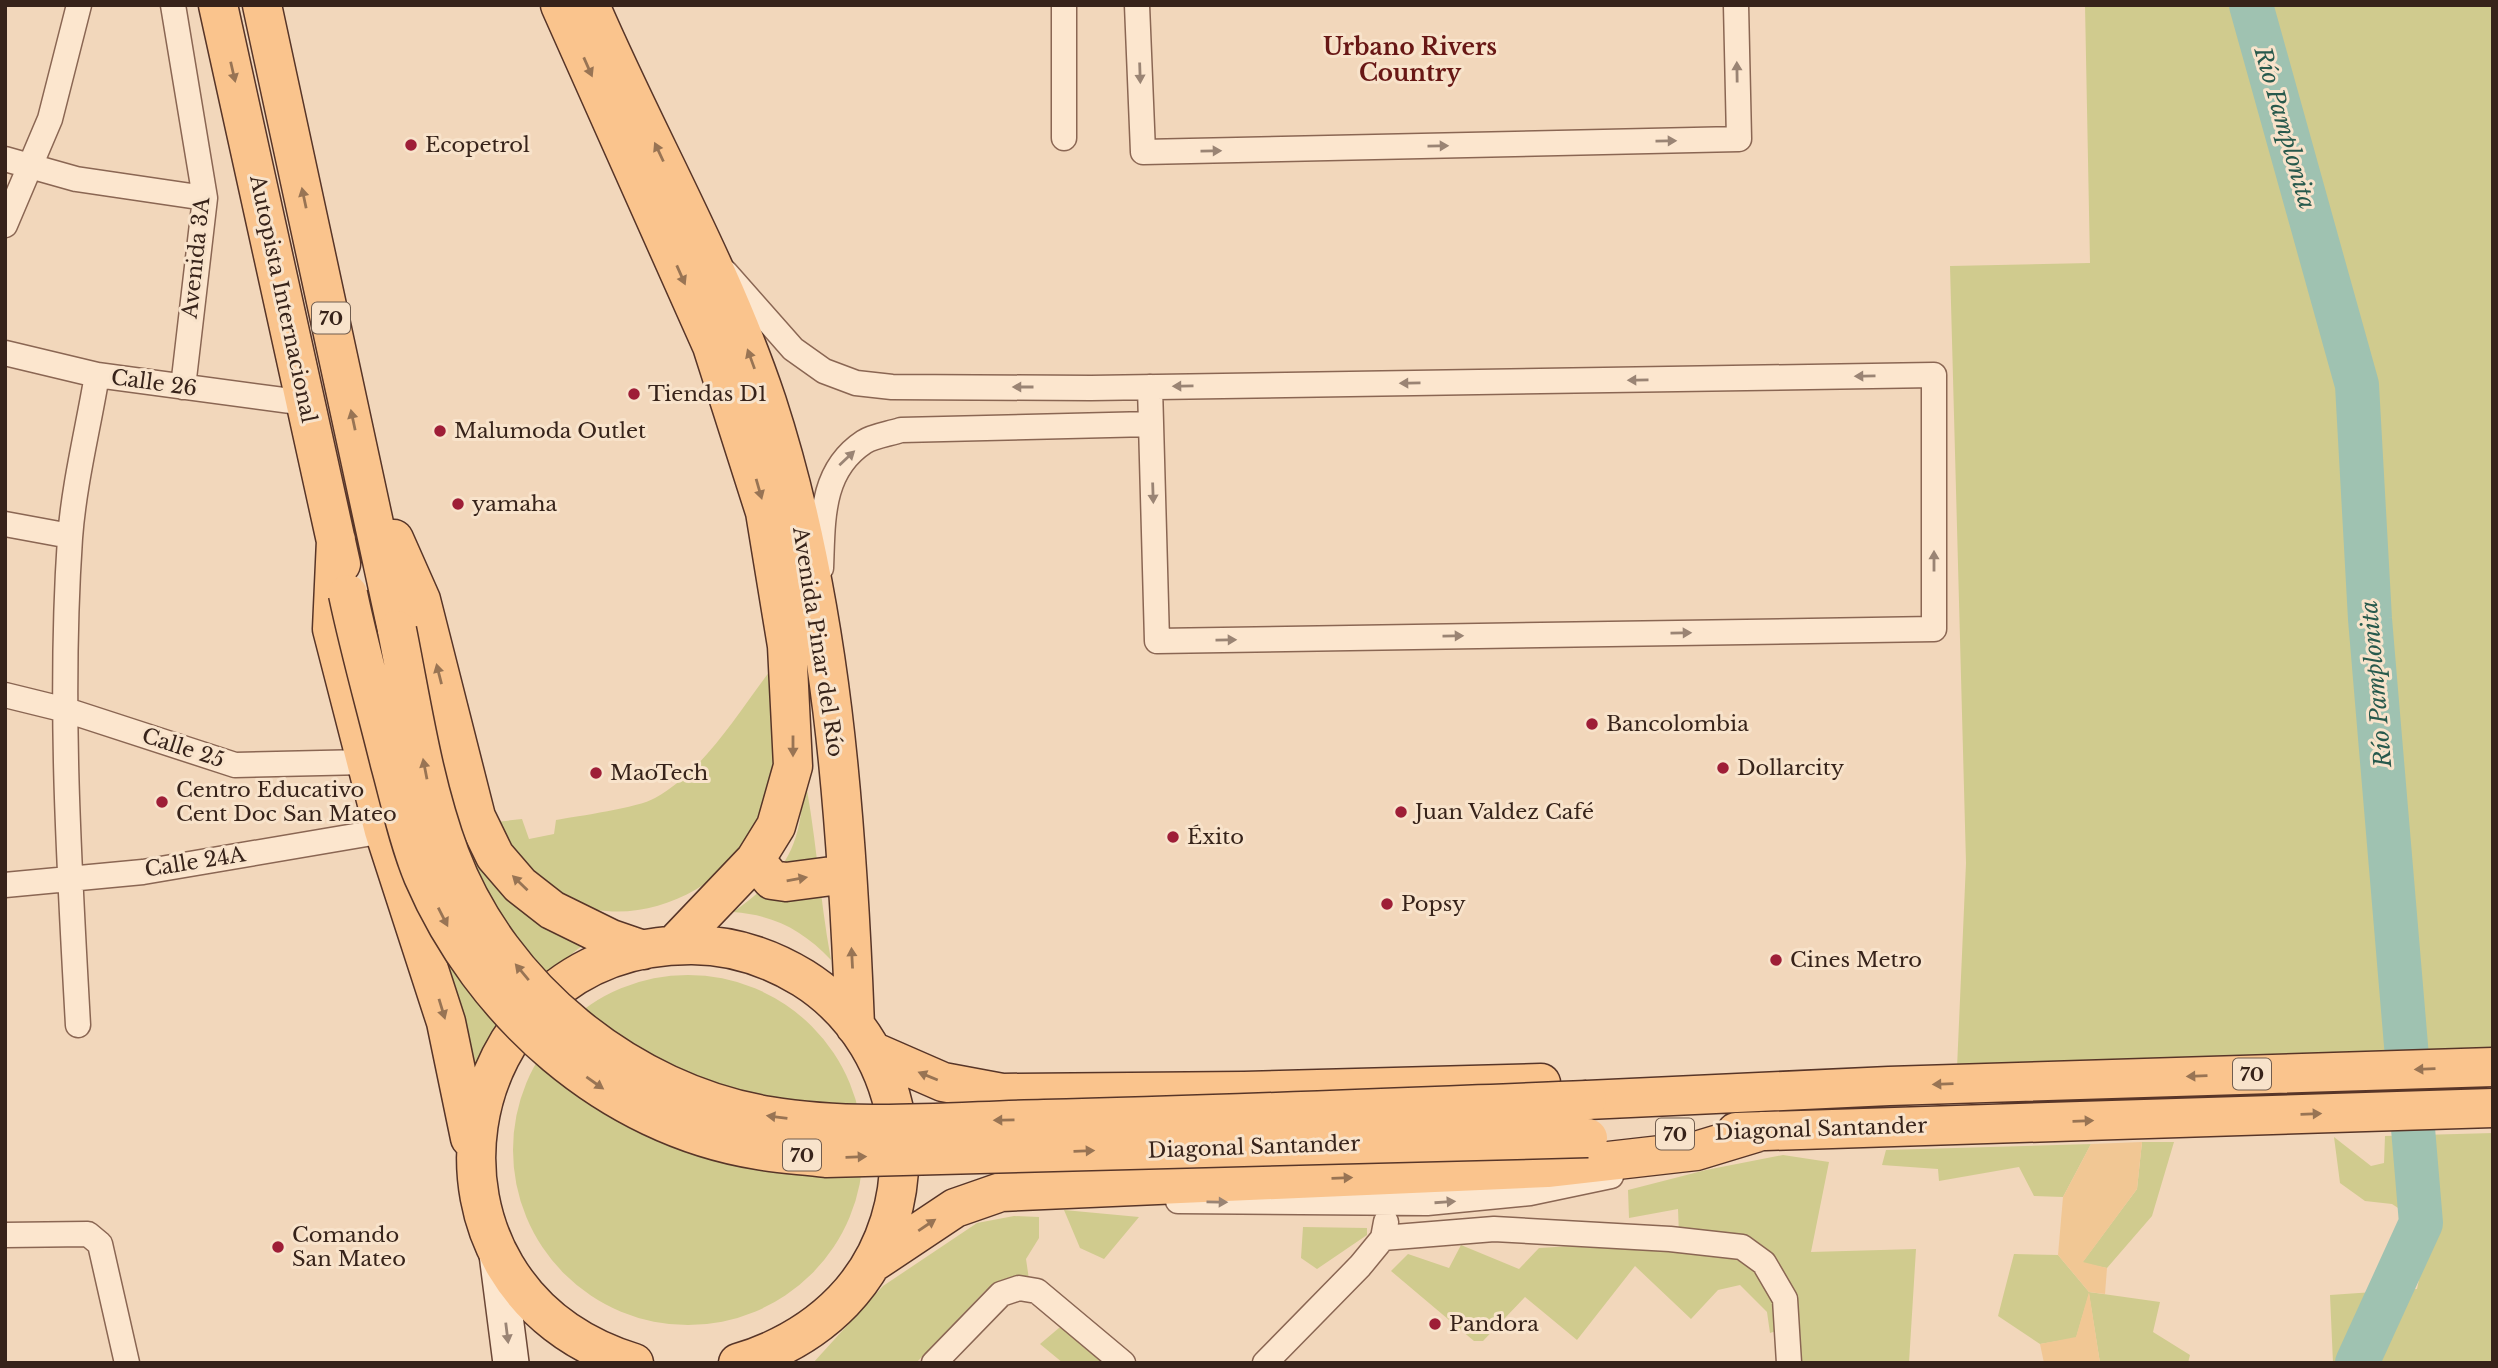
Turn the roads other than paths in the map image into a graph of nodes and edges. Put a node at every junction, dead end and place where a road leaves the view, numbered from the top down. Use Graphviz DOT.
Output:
graph roads {
  1 [pos="79,5"];
  2 [pos="173,5"];
  3 [pos="218,5"];
  4 [pos="262,5"];
  5 [pos="560,5"];
  6 [pos="1064,5"];
  7 [pos="1138,5"];
  8 [pos="1736,5"];
  9 [pos="595,10"];
  10 [pos="1064,138"];
  11 [pos="5,159"];
  12 [pos="31,167"];
  13 [pos="205,198"];
  14 [pos="5,225"];
  15 [pos="706,251"];
  16 [pos="5,353"];
  17 [pos="97,375"];
  18 [pos="183,387"];
  19 [pos="1150,387"];
  20 [pos="1091,388"];
  21 [pos="306,403"];
  22 [pos="1151,424"];
  23 [pos="1091,425"];
  24 [pos="362,467"];
  25 [pos="5,524"];
  26 [pos="71,536"];
  27 [pos="336,540"];
  28 [pos="348,594"];
  29 [pos="819,617"];
  30 [pos="397,630"];
  31 [pos="5,695"];
  32 [pos="66,710"];
  33 [pos="366,762"];
  34 [pos="384,831"];
  35 [pos="755,860"];
  36 [pos="848,874"];
  37 [pos="69,877"];
  38 [pos="5,885"];
  39 [pos="659,948"];
  40 [pos="78,1025"];
  41 [pos="864,1038"];
  42 [pos="2493,1067"];
  43 [pos="1753,1092"];
  44 [pos="2493,1108"];
  45 [pos="1762,1131"];
  46 [pos="1696,1151"];
  47 [pos="475,1159"];
  48 [pos="1077,1188"];
  49 [pos="1389,1204"];
  50 [pos="5,1235"];
  51 [pos="1383,1238"];
  52 [pos="498,1254"];
  53 [pos="871,1264"];
  54 [pos="805,1333"];
  55 [pos="127,1363"];
  56 [pos="511,1363"];
  57 [pos="634,1363"];
  58 [pos="738,1363"];
  59 [pos="779,1363"];
  60 [pos="934,1363"];
  61 [pos="1123,1363"];
  62 [pos="1265,1363"];
  63 [pos="1789,1363"];
  1 -- 12 [label="street"];
  2 -- 13 [label="street, Avenida 3A"];
  3 -- 21 [label="main road, Autopista Internacional / 70, one-way"];
  24 -- 4 [label="main road, Autopista Internacional / 70, one-way"];
  5 -- 35 [label="main road, Avenida Pinar del Río, one-way"];
  6 -- 10 [label="street"];
  7 -- 8 [label="street, one-way"];
  15 -- 9 [label="main road, Avenida Pinar del Río, one-way"];
  11 -- 12 [label="street"];
  12 -- 13 [label="street"];
  12 -- 14 [label="street"];
  13 -- 18 [label="street, Avenida 3A"];
  20 -- 15 [label="street, one-way"];
  29 -- 15 [label="main road, Avenida Pinar del Río, one-way"];
  16 -- 17 [label="street, Calle 26"];
  17 -- 18 [label="street, Calle 26"];
  17 -- 26 [label="street"];
  18 -- 21 [label="street, Calle 26"];
  19 -- 20 [label="street"];
  19 -- 22 [label="street"];
  22 -- 19 [label="street, one-way"];
  20 -- 23 [label="street"];
  21 -- 27 [label="main road, Autopista Internacional / 70"];
  22 -- 23 [label="street"];
  29 -- 23 [label="street, one-way"];
  24 -- 30 [label="main road, Autopista Internacional / 70"];
  39 -- 24 [label="main road, Autopista Internacional, one-way"];
  25 -- 26 [label="street"];
  26 -- 32 [label="street"];
  27 -- 28 [label="main road, Autopista Internacional / 70"];
  27 -- 33 [label="main road"];
  28 -- 45 [label="main road, Diagonal Santander / 70, one-way, bridge"];
  29 -- 36 [label="main road, Avenida Pinar del Río"];
  43 -- 30 [label="main road, Diagonal Santander / 70, one-way, bridge"];
  31 -- 32 [label="street, Calle 25"];
  32 -- 33 [label="street, Calle 25"];
  32 -- 37 [label="street"];
  33 -- 34 [label="main road"];
  34 -- 37 [label="street, Calle 24A"];
  34 -- 47 [label="main road, one-way"];
  35 -- 36 [label="main road, one-way"];
  35 -- 39 [label="main road, Avenida Pinar del Río"];
  41 -- 36 [label="main road, Avenida Pinar del Río, one-way"];
  37 -- 38 [label="street, Calle 24A"];
  37 -- 40 [label="street"];
  39 -- 41 [label="main road"];
  39 -- 47 [label="main road"];
  43 -- 41 [label="main road, one-way"];
  41 -- 53 [label="main road"];
  42 -- 43 [label="main road, Diagonal Santander / 70, one-way"];
  45 -- 44 [label="main road, Diagonal Santander / 70, one-way"];
  45 -- 46 [label="main road"];
  48 -- 46 [label="main road, one-way"];
  49 -- 46 [label="street, one-way"];
  47 -- 52 [label="main road"];
  48 -- 49 [label="street, one-way"];
  53 -- 48 [label="main road, one-way"];
  49 -- 51 [label="street"];
  50 -- 55 [label="street"];
  51 -- 62 [label="street"];
  51 -- 63 [label="street"];
  52 -- 56 [label="main road, one-way"];
  52 -- 57 [label="main road"];
  53 -- 54 [label="main road"];
  54 -- 58 [label="main road"];
  54 -- 59 [label="main road"];
  60 -- 61 [label="street"];
}
